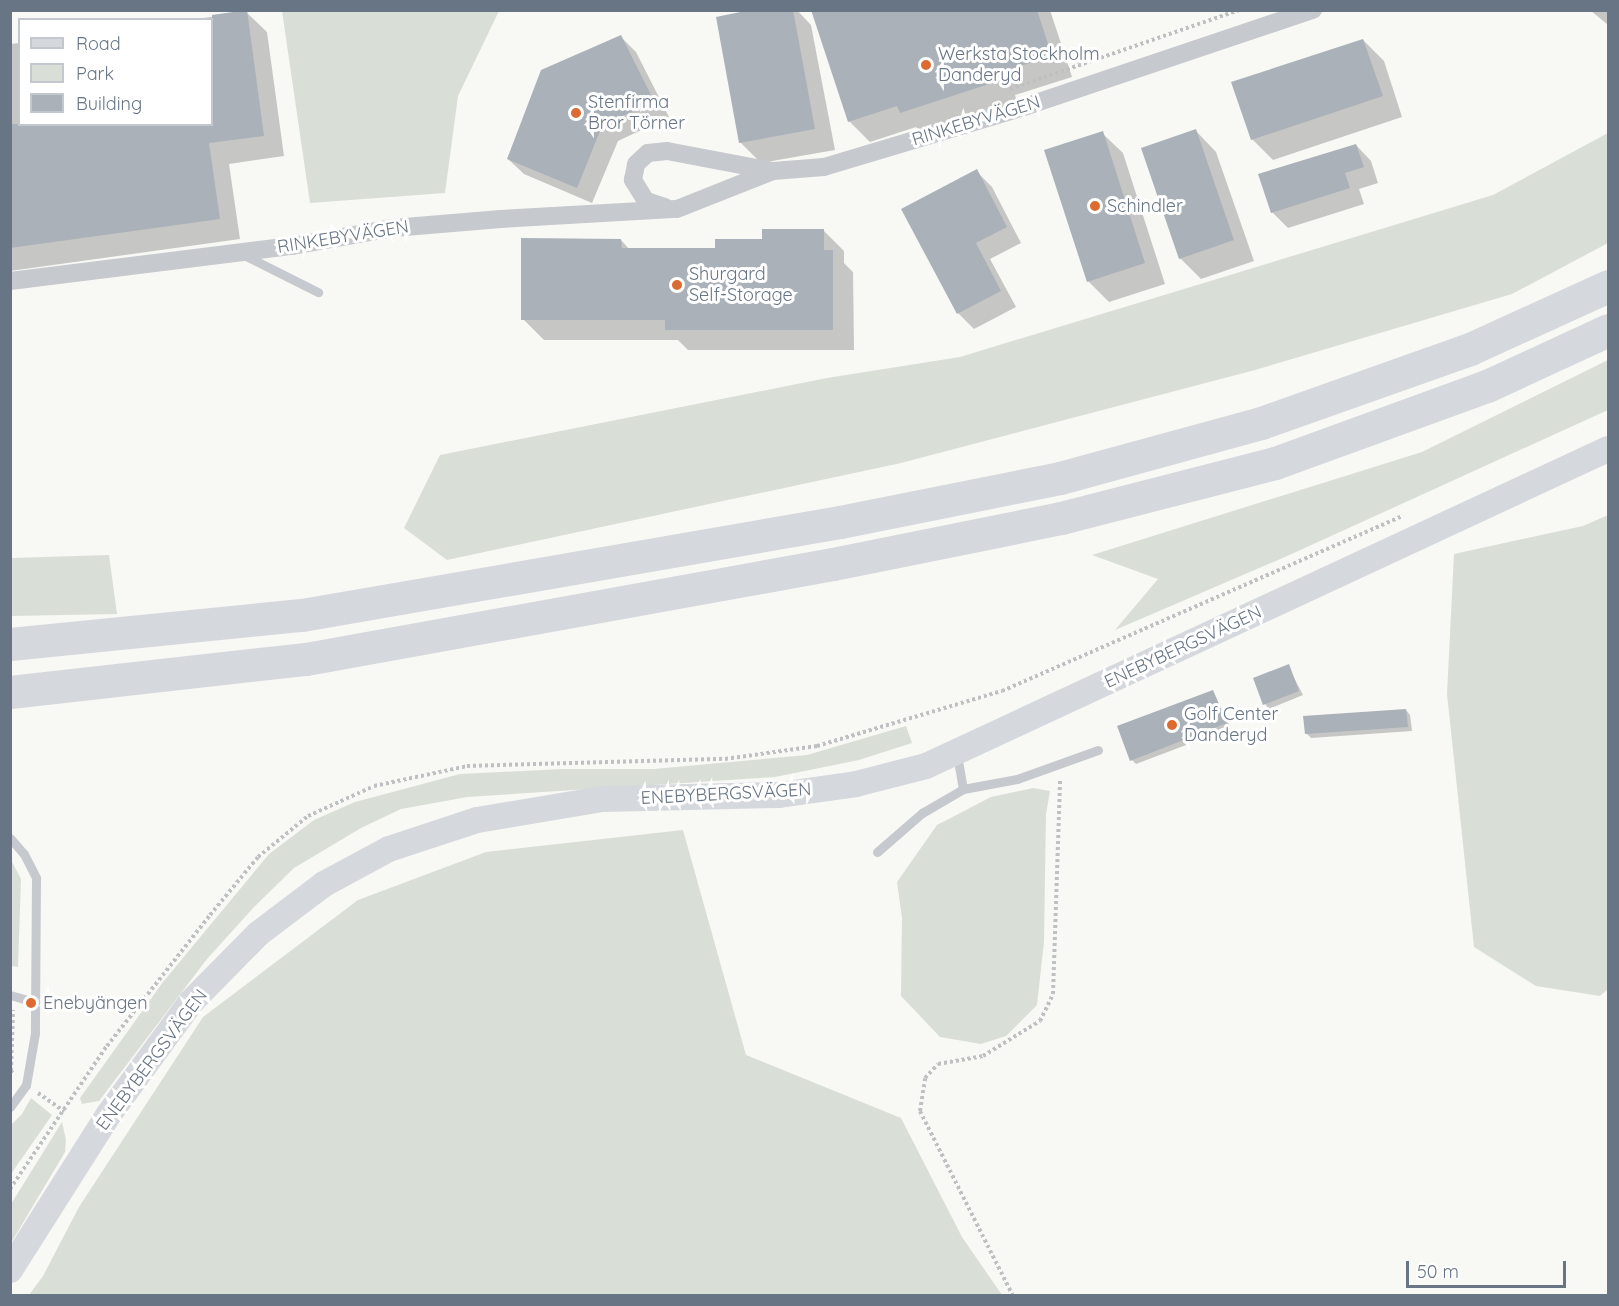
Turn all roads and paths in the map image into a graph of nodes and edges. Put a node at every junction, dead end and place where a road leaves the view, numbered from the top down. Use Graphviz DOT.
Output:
graph roads {
  1 [pos="1313,10"];
  2 [pos="773,171"];
  3 [pos="677,209"];
  4 [pos="239,252"];
  5 [pos="10,281"];
  6 [pos="1608,286"];
  7 [pos="318,292"];
  8 [pos="1608,330"];
  9 [pos="1608,449"];
  10 [pos="1413,512"];
  11 [pos="10,644"];
  12 [pos="10,692"];
  13 [pos="1098,750"];
  14 [pos="957,754"];
  15 [pos="1061,763"];
  16 [pos="963,789"];
  17 [pos="10,838"];
  18 [pos="877,852"];
  19 [pos="10,995"];
  20 [pos="35,1002"];
  21 [pos="10,1107"];
  22 [pos="10,1189"];
  23 [pos="10,1270"];
  24 [pos="1013,1296"];
  1 -- 2 [label="street, RINKEBYVÄGEN"];
  2 -- 3 [label="street, RINKEBYVÄGEN"];
  2 -- 3 [label="street, RINKEBYVÄGEN"];
  3 -- 4 [label="street, RINKEBYVÄGEN"];
  4 -- 5 [label="street, RINKEBYVÄGEN"];
  4 -- 7 [label="lane"];
  6 -- 11 [label="highway"];
  8 -- 12 [label="highway"];
  9 -- 14 [label="main road, ENEBYBERGSVÄGEN"];
  10 -- 22 [label="path"];
  13 -- 15 [label="lane"];
  14 -- 16 [label="lane"];
  14 -- 23 [label="main road, ENEBYBERGSVÄGEN"];
  15 -- 16 [label="lane"];
  15 -- 24 [label="path"];
  16 -- 18 [label="lane"];
  17 -- 20 [label="lane"];
  19 -- 20 [label="lane"];
  20 -- 21 [label="lane"];
}
